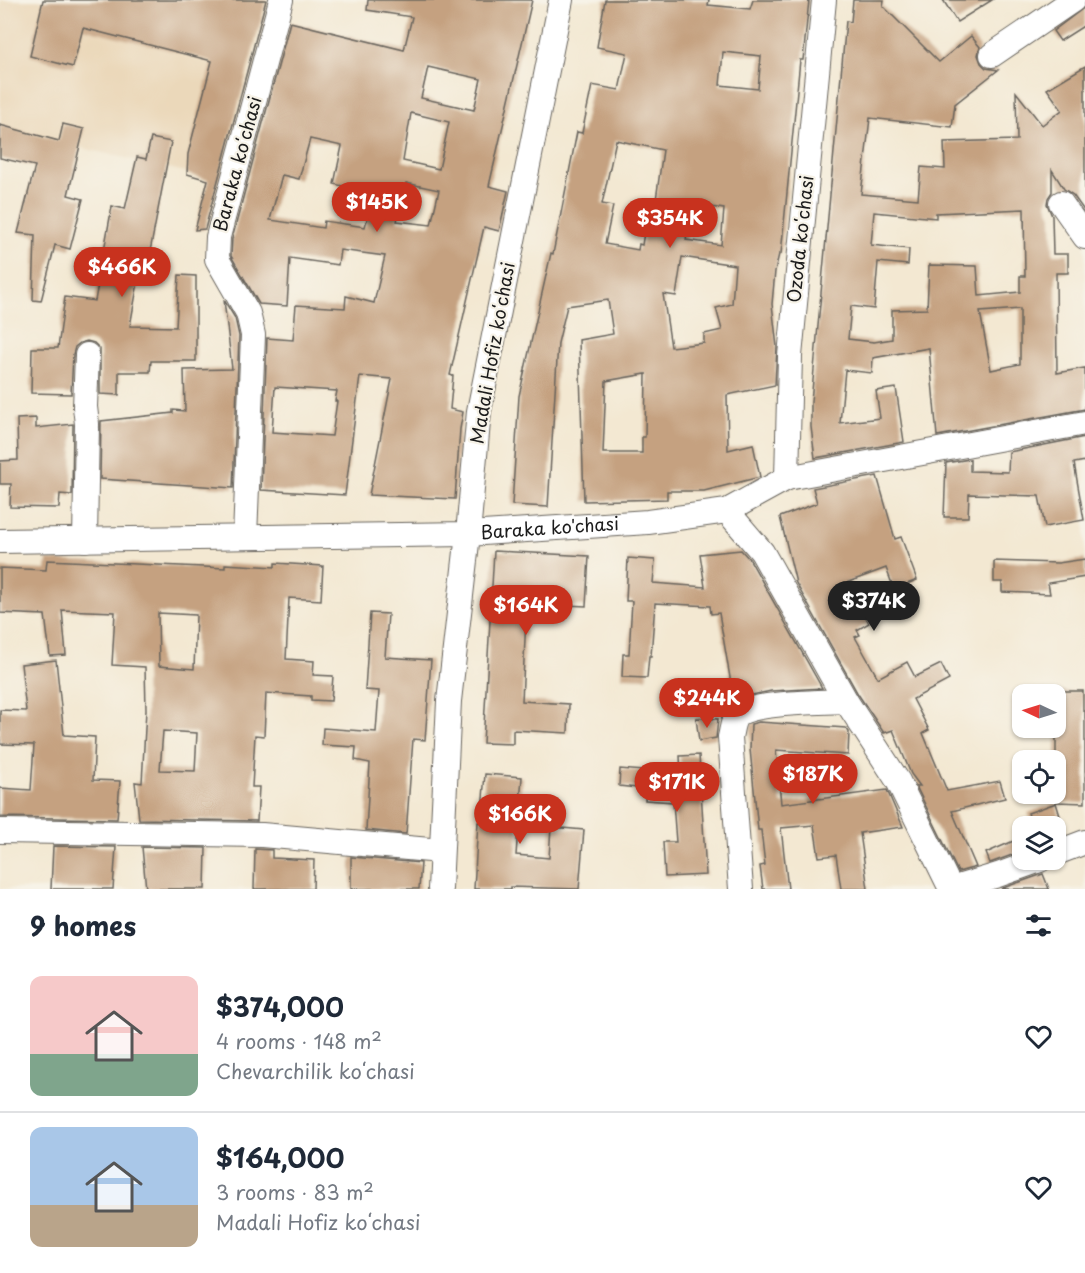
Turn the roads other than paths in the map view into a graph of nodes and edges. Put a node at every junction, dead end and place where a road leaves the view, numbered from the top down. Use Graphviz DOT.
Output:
graph roads {
  1 [pos="281,0"];
  2 [pos="561,0"];
  3 [pos="824,0"];
  4 [pos="1073,0"];
  5 [pos="992,56"];
  6 [pos="1061,203"];
  7 [pos="1085,237"];
  8 [pos="87,356"];
  9 [pos="1085,423"];
  10 [pos="787,478"];
  11 [pos="727,511"];
  12 [pos="468,534"];
  13 [pos="244,537"];
  14 [pos="85,540"];
  15 [pos="0,541"];
  16 [pos="846,701"];
  17 [pos="0,831"];
  18 [pos="1085,842"];
  19 [pos="1066,849"];
  20 [pos="441,851"];
  21 [pos="1012,870"];
  22 [pos="440,889"];
  23 [pos="741,889"];
  24 [pos="951,889"];
  1 -- 13 [label="street, Baraka koʻchasi"];
  2 -- 12 [label="street, Madali Hofiz koʻchasi"];
  3 -- 10 [label="street, Ozoda koʻchasi"];
  4 -- 5 [label="street"];
  6 -- 7 [label="street"];
  8 -- 14 [label="street"];
  9 -- 10 [label="street, Baraka ko'chasi"];
  10 -- 11 [label="street, Baraka ko'chasi"];
  11 -- 12 [label="street, Baraka ko'chasi"];
  11 -- 16 [label="street"];
  12 -- 13 [label="street, Baraka ko'chasi"];
  12 -- 20 [label="street, Madali Hofiz koʻchasi"];
  13 -- 14 [label="street, Baraka ko'chasi"];
  14 -- 15 [label="street, Baraka ko'chasi"];
  16 -- 23 [label="street"];
  16 -- 24 [label="street"];
  17 -- 20 [label="street"];
  18 -- 19 [label="street"];
  20 -- 22 [label="street, Madali Hofiz koʻchasi"];
  21 -- 24 [label="street"];
}
